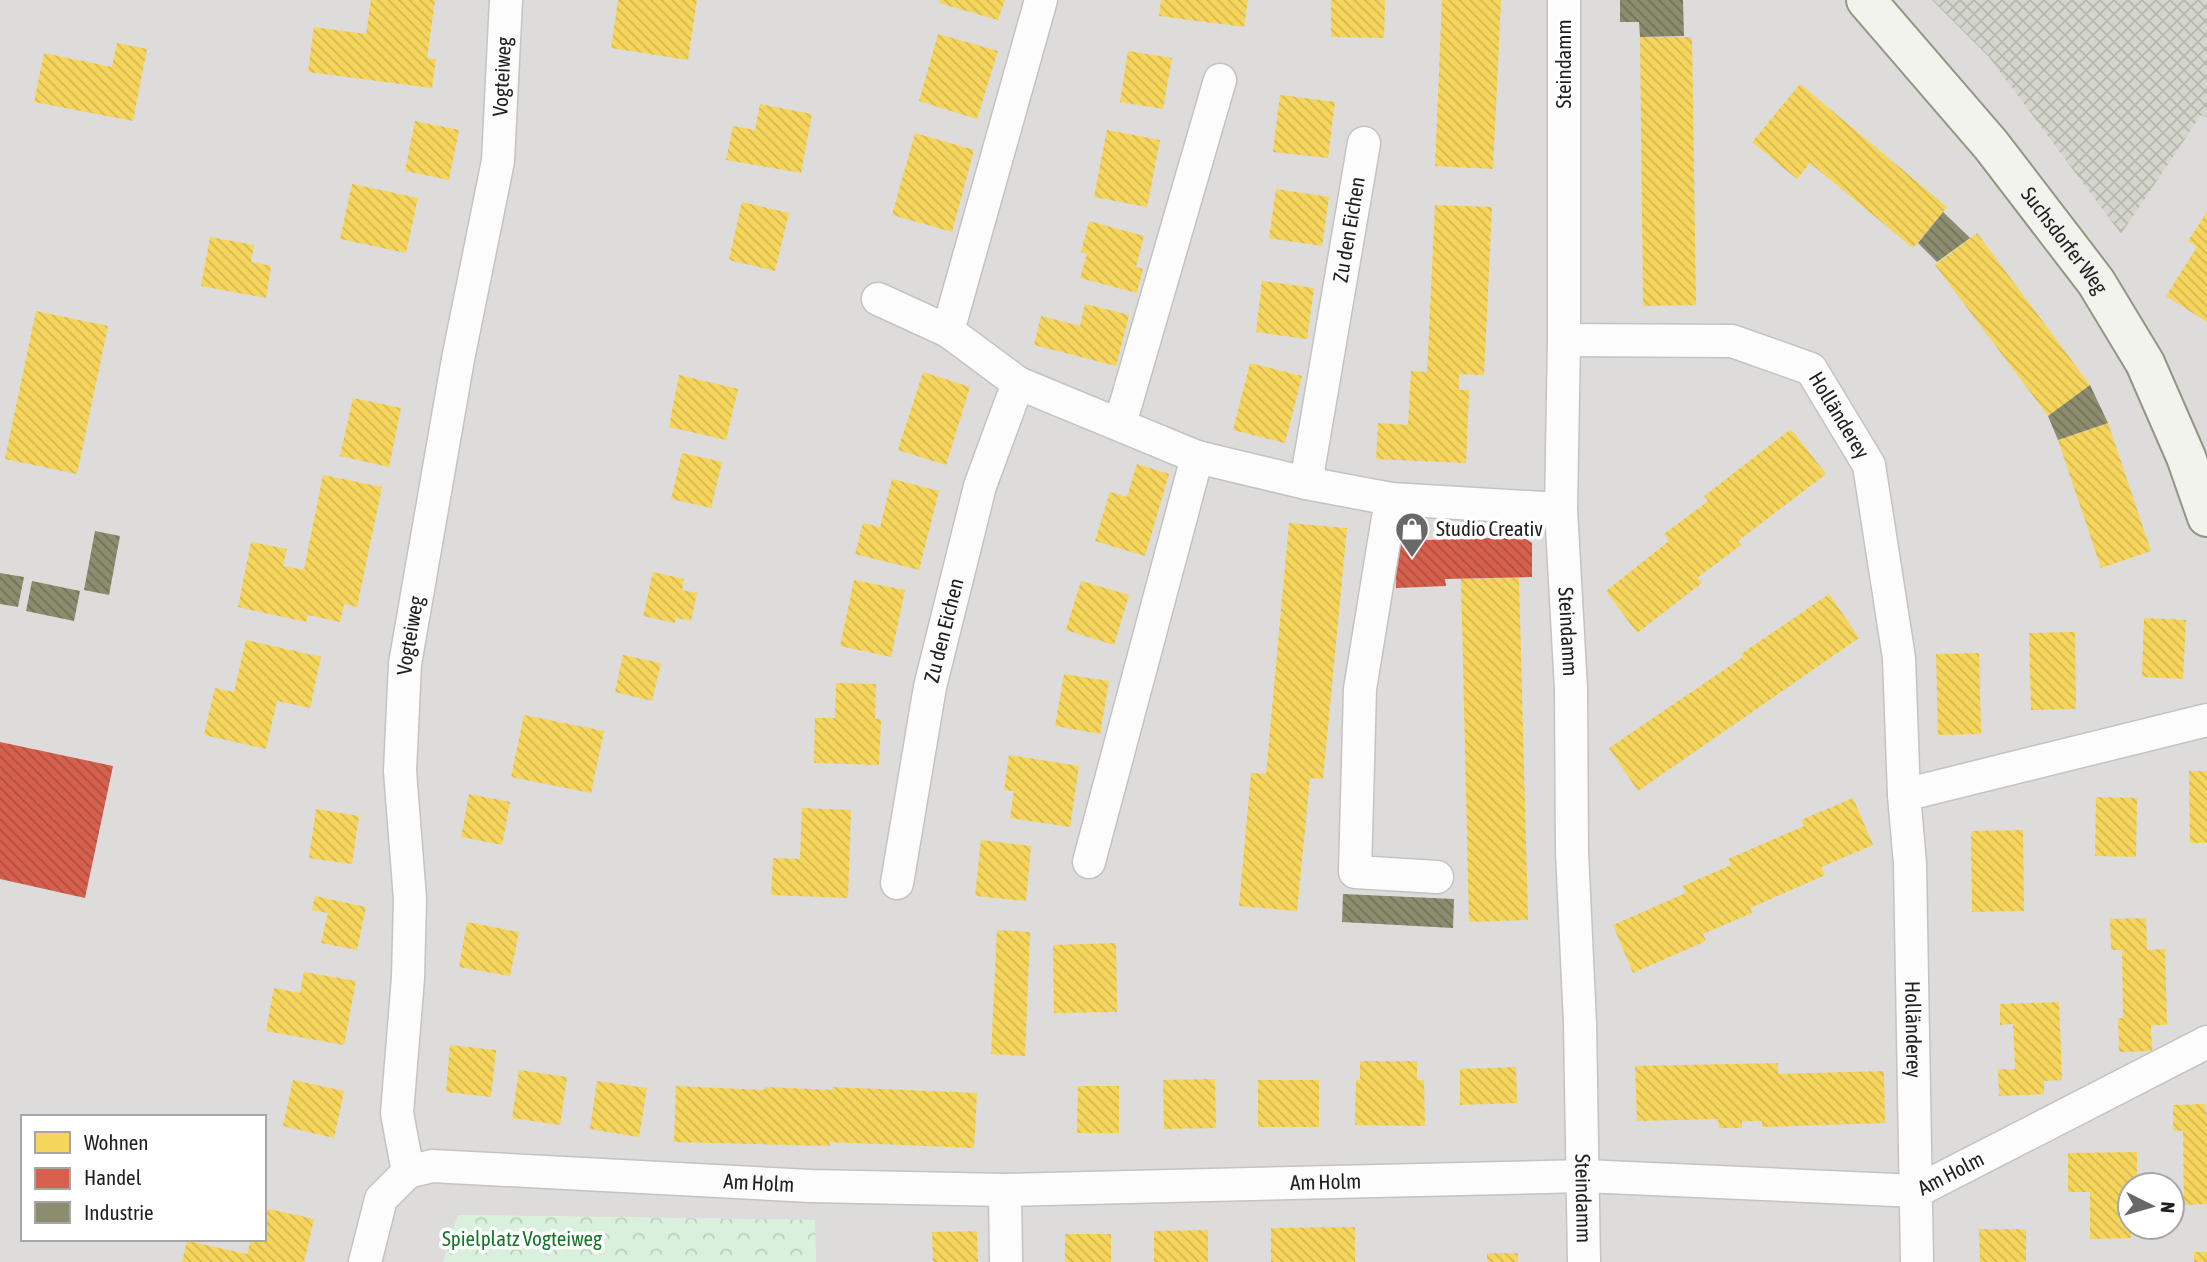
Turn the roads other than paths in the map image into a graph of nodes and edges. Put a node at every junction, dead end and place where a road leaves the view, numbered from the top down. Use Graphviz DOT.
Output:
graph roads {
  1 [pos="506,0"];
  2 [pos="1041,0"];
  3 [pos="1564,0"];
  4 [pos="1866,0"];
  5 [pos="1220,80"];
  6 [pos="1364,143"];
  7 [pos="878,299"];
  8 [pos="948,331"];
  9 [pos="1564,340"];
  10 [pos="1018,383"];
  11 [pos="1121,424"];
  12 [pos="1197,457"];
  13 [pos="1306,483"];
  14 [pos="1391,499"];
  15 [pos="1561,509"];
  16 [pos="2207,517"];
  17 [pos="2207,720"];
  18 [pos="1904,796"];
  19 [pos="1089,862"];
  20 [pos="1437,877"];
  21 [pos="897,883"];
  22 [pos="2207,1042"];
  23 [pos="408,1172"];
  24 [pos="1584,1176"];
  25 [pos="1005,1190"];
  26 [pos="1917,1191"];
  27 [pos="365,1262"];
  28 [pos="1006,1262"];
  29 [pos="1584,1262"];
  30 [pos="1917,1262"];
  1 -- 23 [label="street, Vogteiweg"];
  2 -- 8 [label="street"];
  3 -- 9 [label="street, Steindamm"];
  4 -- 16 [label="street, Suchsdorfer Weg"];
  5 -- 11 [label="street"];
  6 -- 13 [label="street, Zu den Eichen"];
  7 -- 8 [label="street"];
  8 -- 10 [label="street"];
  9 -- 15 [label="street, Steindamm"];
  9 -- 18 [label="street, Holländerey"];
  10 -- 11 [label="street"];
  10 -- 21 [label="street, Zu den Eichen"];
  11 -- 12 [label="street"];
  12 -- 13 [label="street"];
  12 -- 19 [label="street"];
  13 -- 14 [label="street"];
  14 -- 15 [label="street"];
  14 -- 20 [label="street"];
  15 -- 24 [label="street, Steindamm"];
  17 -- 18 [label="street"];
  18 -- 26 [label="street, Holländerey"];
  22 -- 26 [label="street, Am Holm"];
  23 -- 25 [label="street, Am Holm"];
  23 -- 27 [label="street"];
  24 -- 25 [label="street, Am Holm"];
  24 -- 26 [label="street, Am Holm"];
  24 -- 29 [label="street, Steindamm"];
  25 -- 28 [label="street"];
  26 -- 30 [label="street, Holländerey"];
}
